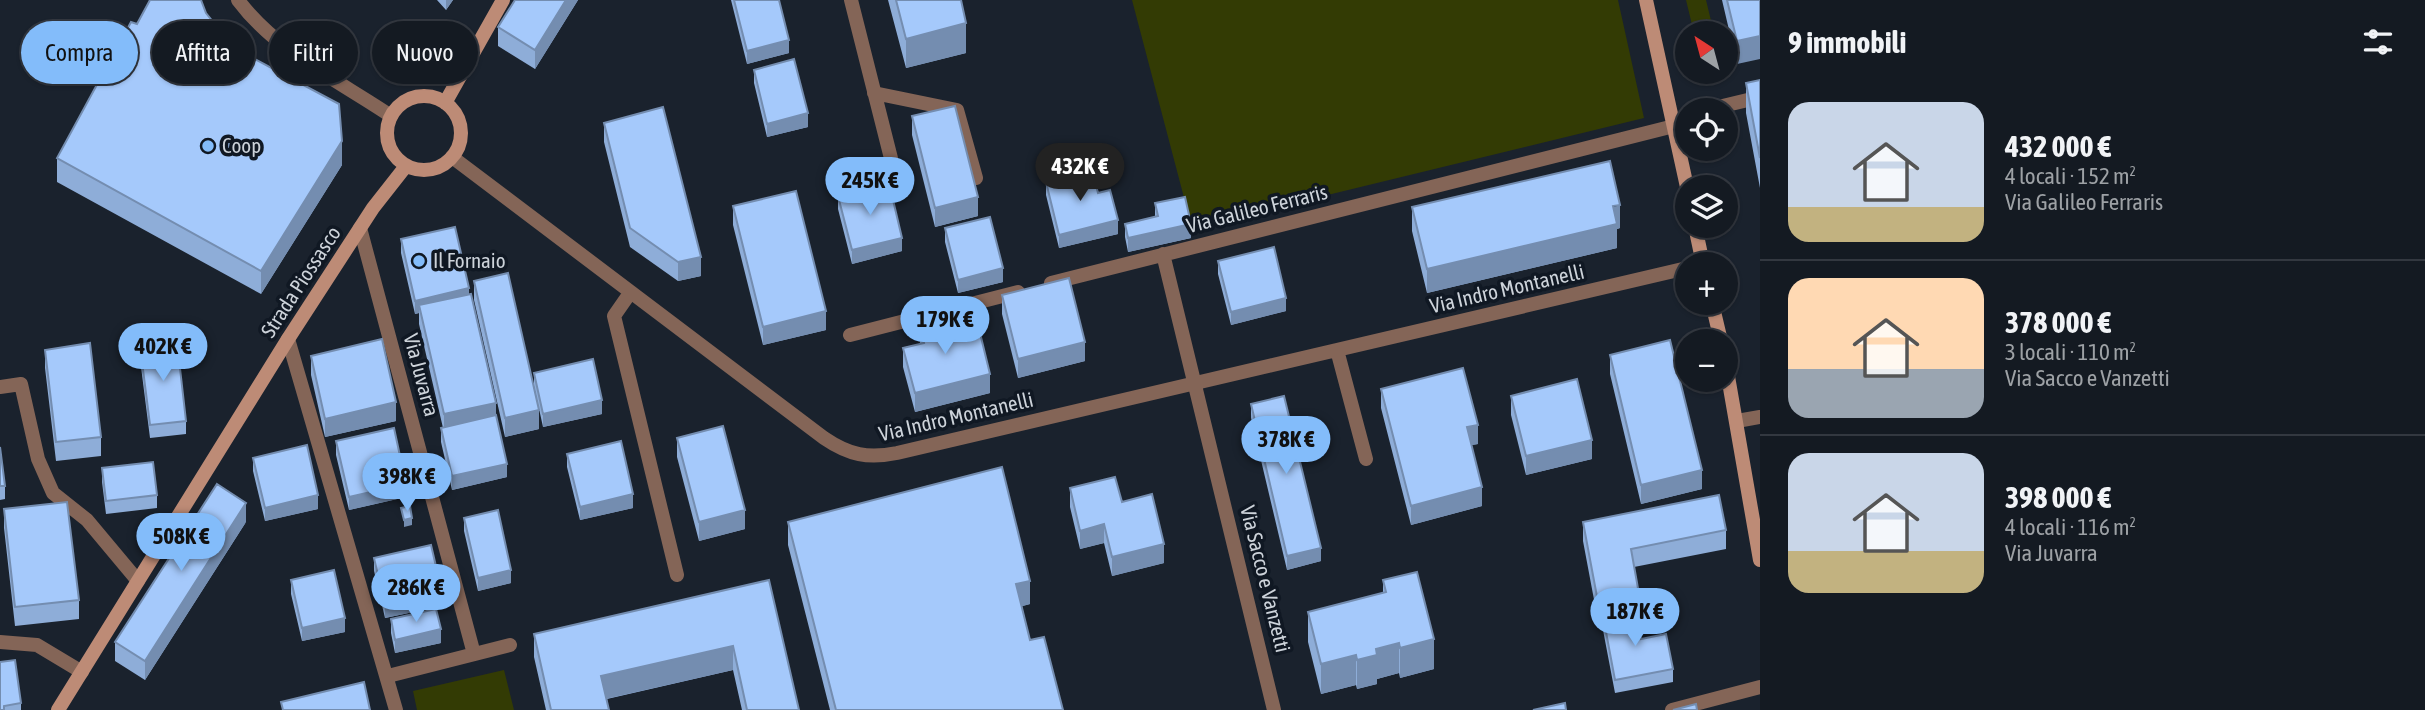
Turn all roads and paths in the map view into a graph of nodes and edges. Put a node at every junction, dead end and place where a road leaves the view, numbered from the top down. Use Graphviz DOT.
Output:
graph roads {
  1 [pos="238,0"];
  2 [pos="503,0"];
  3 [pos="851,0"];
  4 [pos="1646,0"];
  5 [pos="874,93"];
  6 [pos="1760,97"];
  7 [pos="1675,102"];
  8 [pos="1738,102"];
  9 [pos="445,103"];
  10 [pos="391,116"];
  11 [pos="1675,125"];
  12 [pos="452,157"];
  13 [pos="406,166"];
  14 [pos="975,178"];
  15 [pos="899,190"];
  16 [pos="360,228"];
  17 [pos="1163,254"];
  18 [pos="1675,271"];
  19 [pos="630,293"];
  20 [pos="850,335"];
  21 [pos="288,339"];
  22 [pos="1337,350"];
  23 [pos="1195,383"];
  24 [pos="0,387"];
  25 [pos="1731,392"];
  26 [pos="1760,417"];
  27 [pos="1737,421"];
  28 [pos="1366,459"];
  29 [pos="1760,560"];
  30 [pos="677,575"];
  31 [pos="138,581"];
  32 [pos="0,642"];
  33 [pos="510,645"];
  34 [pos="474,654"];
  35 [pos="82,671"];
  36 [pos="387,676"];
  37 [pos="1760,687"];
  38 [pos="58,710"];
  39 [pos="396,710"];
  40 [pos="1275,710"];
  41 [pos="1672,710"];
  1 -- 10 [label="street"];
  2 -- 9 [label="street"];
  3 -- 5 [label="street"];
  4 -- 7 [label="street"];
  5 -- 14 [label="street"];
  5 -- 15 [label="street"];
  6 -- 8 [label="street"];
  9 -- 10 [label="street"];
  9 -- 12 [label="street"];
  10 -- 13 [label="street"];
  11 -- 17 [label="street, Via Galileo Ferraris"];
  12 -- 13 [label="street"];
  12 -- 19 [label="street, Via Indro Montanelli"];
  13 -- 16 [label="street, Strada Piossasco"];
  16 -- 21 [label="street, Strada Piossasco"];
  16 -- 34 [label="street, Via Juvarra"];
  17 -- 20 [label="street, Via Galileo Ferraris"];
  17 -- 23 [label="street, Via Sacco e Vanzetti"];
  18 -- 22 [label="street, Via Indro Montanelli"];
  19 -- 23 [label="street, Via Indro Montanelli"];
  19 -- 30 [label="street"];
  21 -- 31 [label="street, Strada Piossasco"];
  21 -- 36 [label="street"];
  22 -- 23 [label="street, Via Indro Montanelli"];
  22 -- 28 [label="street"];
  23 -- 40 [label="street, Via Sacco e Vanzetti"];
  24 -- 31 [label="street"];
  25 -- 27 [label="street"];
  26 -- 27 [label="street"];
  27 -- 29 [label="street"];
  31 -- 35 [label="street, Strada Piossasco"];
  32 -- 35 [label="street"];
  33 -- 34 [label="street"];
  34 -- 36 [label="street"];
  35 -- 38 [label="street, Strada Piossasco"];
  36 -- 39 [label="street"];
  37 -- 41 [label="street"];
}
